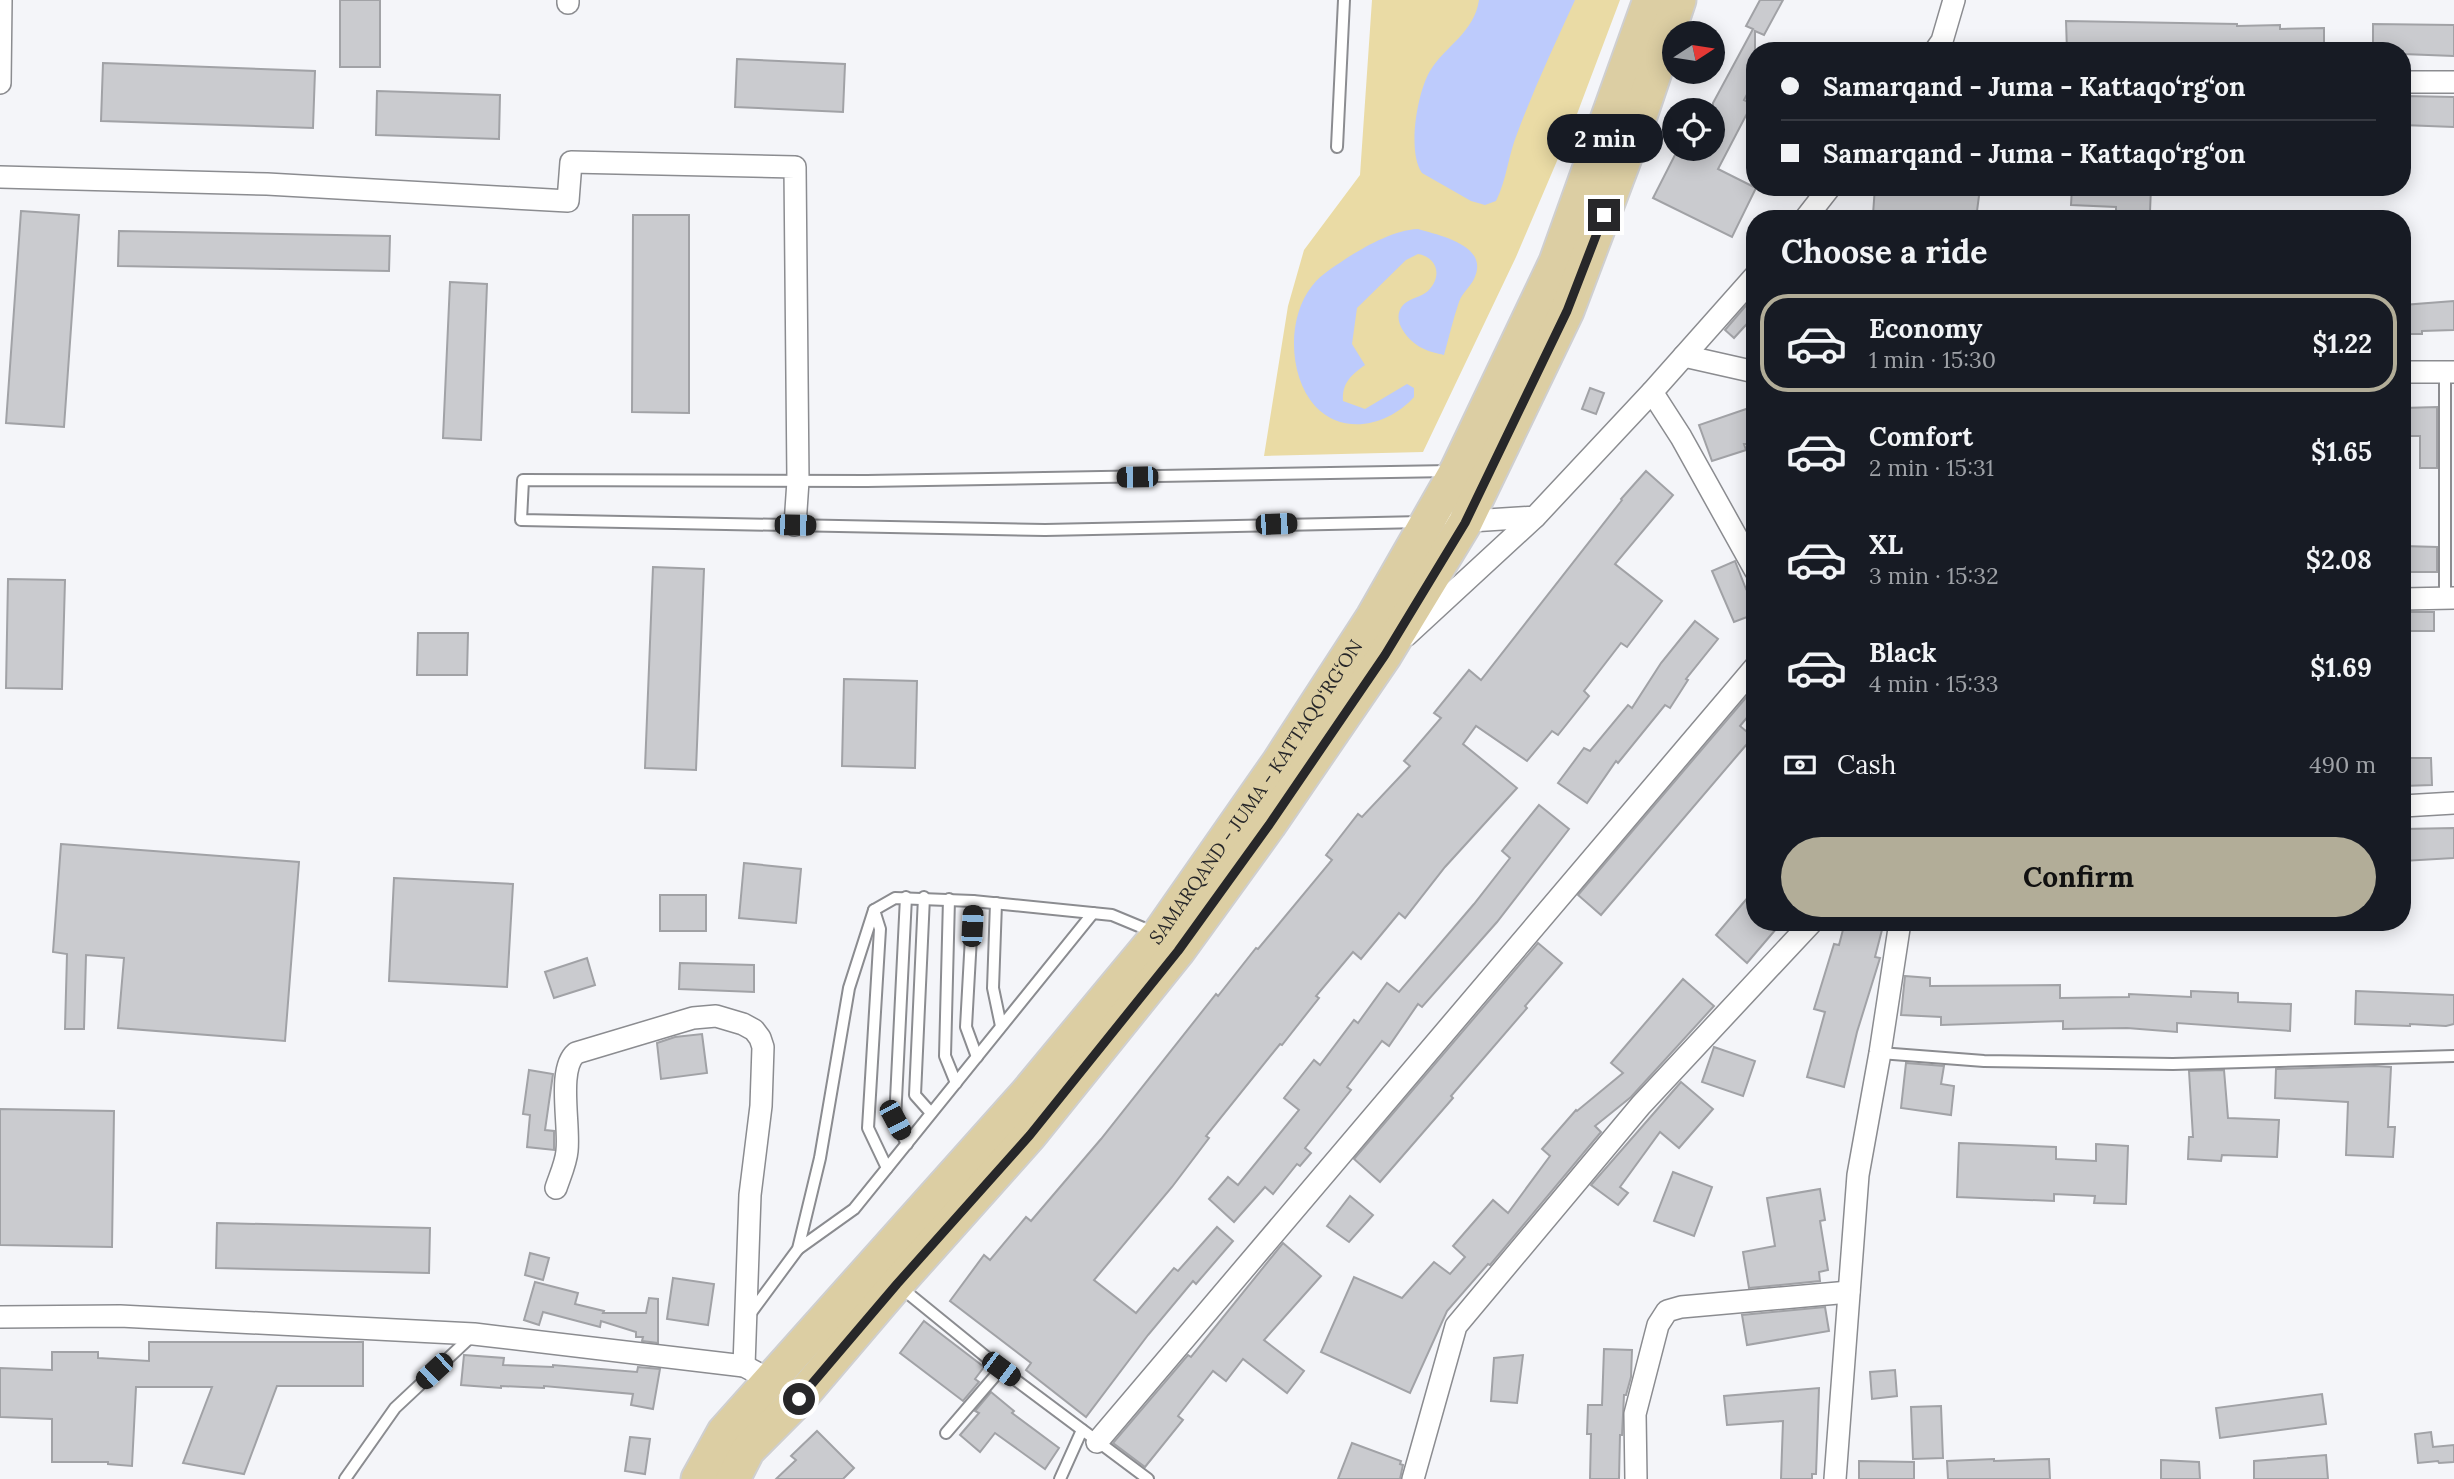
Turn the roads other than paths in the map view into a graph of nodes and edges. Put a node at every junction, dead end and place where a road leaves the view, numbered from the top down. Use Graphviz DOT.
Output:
graph roads {
  1 [pos="1,0"];
  2 [pos="1344,0"];
  3 [pos="1650,0"];
  4 [pos="1679,0"];
  5 [pos="1954,0"];
  6 [pos="1941,42"];
  7 [pos="2411,82"];
  8 [pos="2454,82"];
  9 [pos="0,83"];
  10 [pos="1336,147"];
  11 [pos="0,177"];
  12 [pos="1823,196"];
  13 [pos="1812,210"];
  14 [pos="1746,286"];
  15 [pos="1684,356"];
  16 [pos="1746,370"];
  17 [pos="2411,372"];
  18 [pos="2450,372"];
  19 [pos="1652,392"];
  20 [pos="1457,471"];
  21 [pos="798,481"];
  22 [pos="1535,517"];
  23 [pos="1429,522"];
  24 [pos="1465,523"];
  25 [pos="795,525"];
  26 [pos="1746,554"];
  27 [pos="2450,598"];
  28 [pos="2411,599"];
  29 [pos="1385,655"];
  30 [pos="1746,677"];
  31 [pos="2454,803"];
  32 [pos="2411,806"];
  33 [pos="906,897"];
  34 [pos="924,897"];
  35 [pos="949,899"];
  36 [pos="973,901"];
  37 [pos="996,903"];
  38 [pos="874,910"];
  39 [pos="1093,913"];
  40 [pos="1804,931"];
  41 [pos="1899,931"];
  42 [pos="1159,934"];
  43 [pos="1001,1026"];
  44 [pos="1880,1053"];
  45 [pos="2454,1056"];
  46 [pos="977,1057"];
  47 [pos="956,1083"];
  48 [pos="931,1114"];
  49 [pos="907,1144"];
  50 [pos="887,1168"];
  51 [pos="556,1188"];
  52 [pos="798,1249"];
  53 [pos="897,1284"];
  54 [pos="1849,1293"];
  55 [pos="0,1317"];
  56 [pos="746,1320"];
  57 [pos="474,1335"];
  58 [pos="1001,1369"];
  59 [pos="758,1373"];
  60 [pos="799,1399"];
  61 [pos="946,1433"];
  62 [pos="1089,1436"];
  63 [pos="345,1479"];
  64 [pos="698,1479"];
  65 [pos="733,1479"];
  66 [pos="1060,1479"];
  67 [pos="1148,1479"];
  68 [pos="1413,1479"];
  69 [pos="1636,1479"];
  70 [pos="1835,1479"];
  1 -- 9 [label="street"];
  2 -- 10 [label="lane"];
  3 -- 20 [label="main road, SAMARQAND - JUMA - KATTAQO‘RG‘ON"];
  4 -- 24 [label="main road, SAMARQAND - JUMA - KATTAQO‘RG‘ON"];
  5 -- 6 [label="street"];
  7 -- 8 [label="street"];
  11 -- 21 [label="street"];
  12 -- 13 [label="street"];
  14 -- 15 [label="street"];
  15 -- 16 [label="street"];
  15 -- 19 [label="street"];
  17 -- 18 [label="street"];
  18 -- 27 [label="lane"];
  19 -- 22 [label="street"];
  19 -- 26 [label="street"];
  20 -- 21 [label="lane"];
  20 -- 23 [label="main road, SAMARQAND - JUMA - KATTAQO‘RG‘ON"];
  21 -- 25 [label="street"];
  21 -- 25 [label="lane"];
  22 -- 24 [label="street"];
  22 -- 29 [label="street"];
  23 -- 24 [label="street"];
  23 -- 25 [label="lane"];
  23 -- 42 [label="main road, SAMARQAND - JUMA - KATTAQO‘RG‘ON"];
  24 -- 29 [label="main road, SAMARQAND - JUMA - KATTAQO‘RG‘ON"];
  27 -- 28 [label="street"];
  29 -- 53 [label="main road, SAMARQAND - JUMA - KATTAQO‘RG‘ON"];
  30 -- 62 [label="street"];
  31 -- 32 [label="street"];
  33 -- 34 [label="lane"];
  33 -- 38 [label="lane"];
  33 -- 49 [label="lane"];
  34 -- 35 [label="lane"];
  34 -- 48 [label="lane"];
  35 -- 36 [label="lane"];
  35 -- 47 [label="lane"];
  36 -- 37 [label="lane"];
  36 -- 46 [label="lane"];
  37 -- 39 [label="lane"];
  37 -- 43 [label="lane"];
  38 -- 50 [label="lane"];
  38 -- 52 [label="lane"];
  39 -- 42 [label="lane"];
  39 -- 43 [label="lane"];
  40 -- 68 [label="street"];
  41 -- 44 [label="street"];
  42 -- 59 [label="main road, SAMARQAND - JUMA - KATTAQO‘RG‘ON"];
  43 -- 46 [label="lane"];
  44 -- 45 [label="lane"];
  44 -- 54 [label="street"];
  46 -- 47 [label="lane"];
  47 -- 48 [label="lane"];
  48 -- 49 [label="lane"];
  49 -- 50 [label="lane"];
  50 -- 52 [label="lane"];
  51 -- 56 [label="street"];
  52 -- 56 [label="lane"];
  53 -- 58 [label="lane"];
  53 -- 60 [label="main road, SAMARQAND - JUMA - KATTAQO‘RG‘ON"];
  54 -- 69 [label="street"];
  54 -- 70 [label="street"];
  55 -- 57 [label="street"];
  56 -- 59 [label="street"];
  57 -- 59 [label="street"];
  57 -- 63 [label="lane"];
  58 -- 61 [label="lane"];
  58 -- 62 [label="lane"];
  59 -- 60 [label="street"];
  59 -- 64 [label="main road, SAMARQAND - JUMA - KATTAQO‘RG‘ON"];
  60 -- 65 [label="main road, SAMARQAND - JUMA - KATTAQO‘RG‘ON"];
  62 -- 66 [label="lane"];
  62 -- 67 [label="lane"];
}
